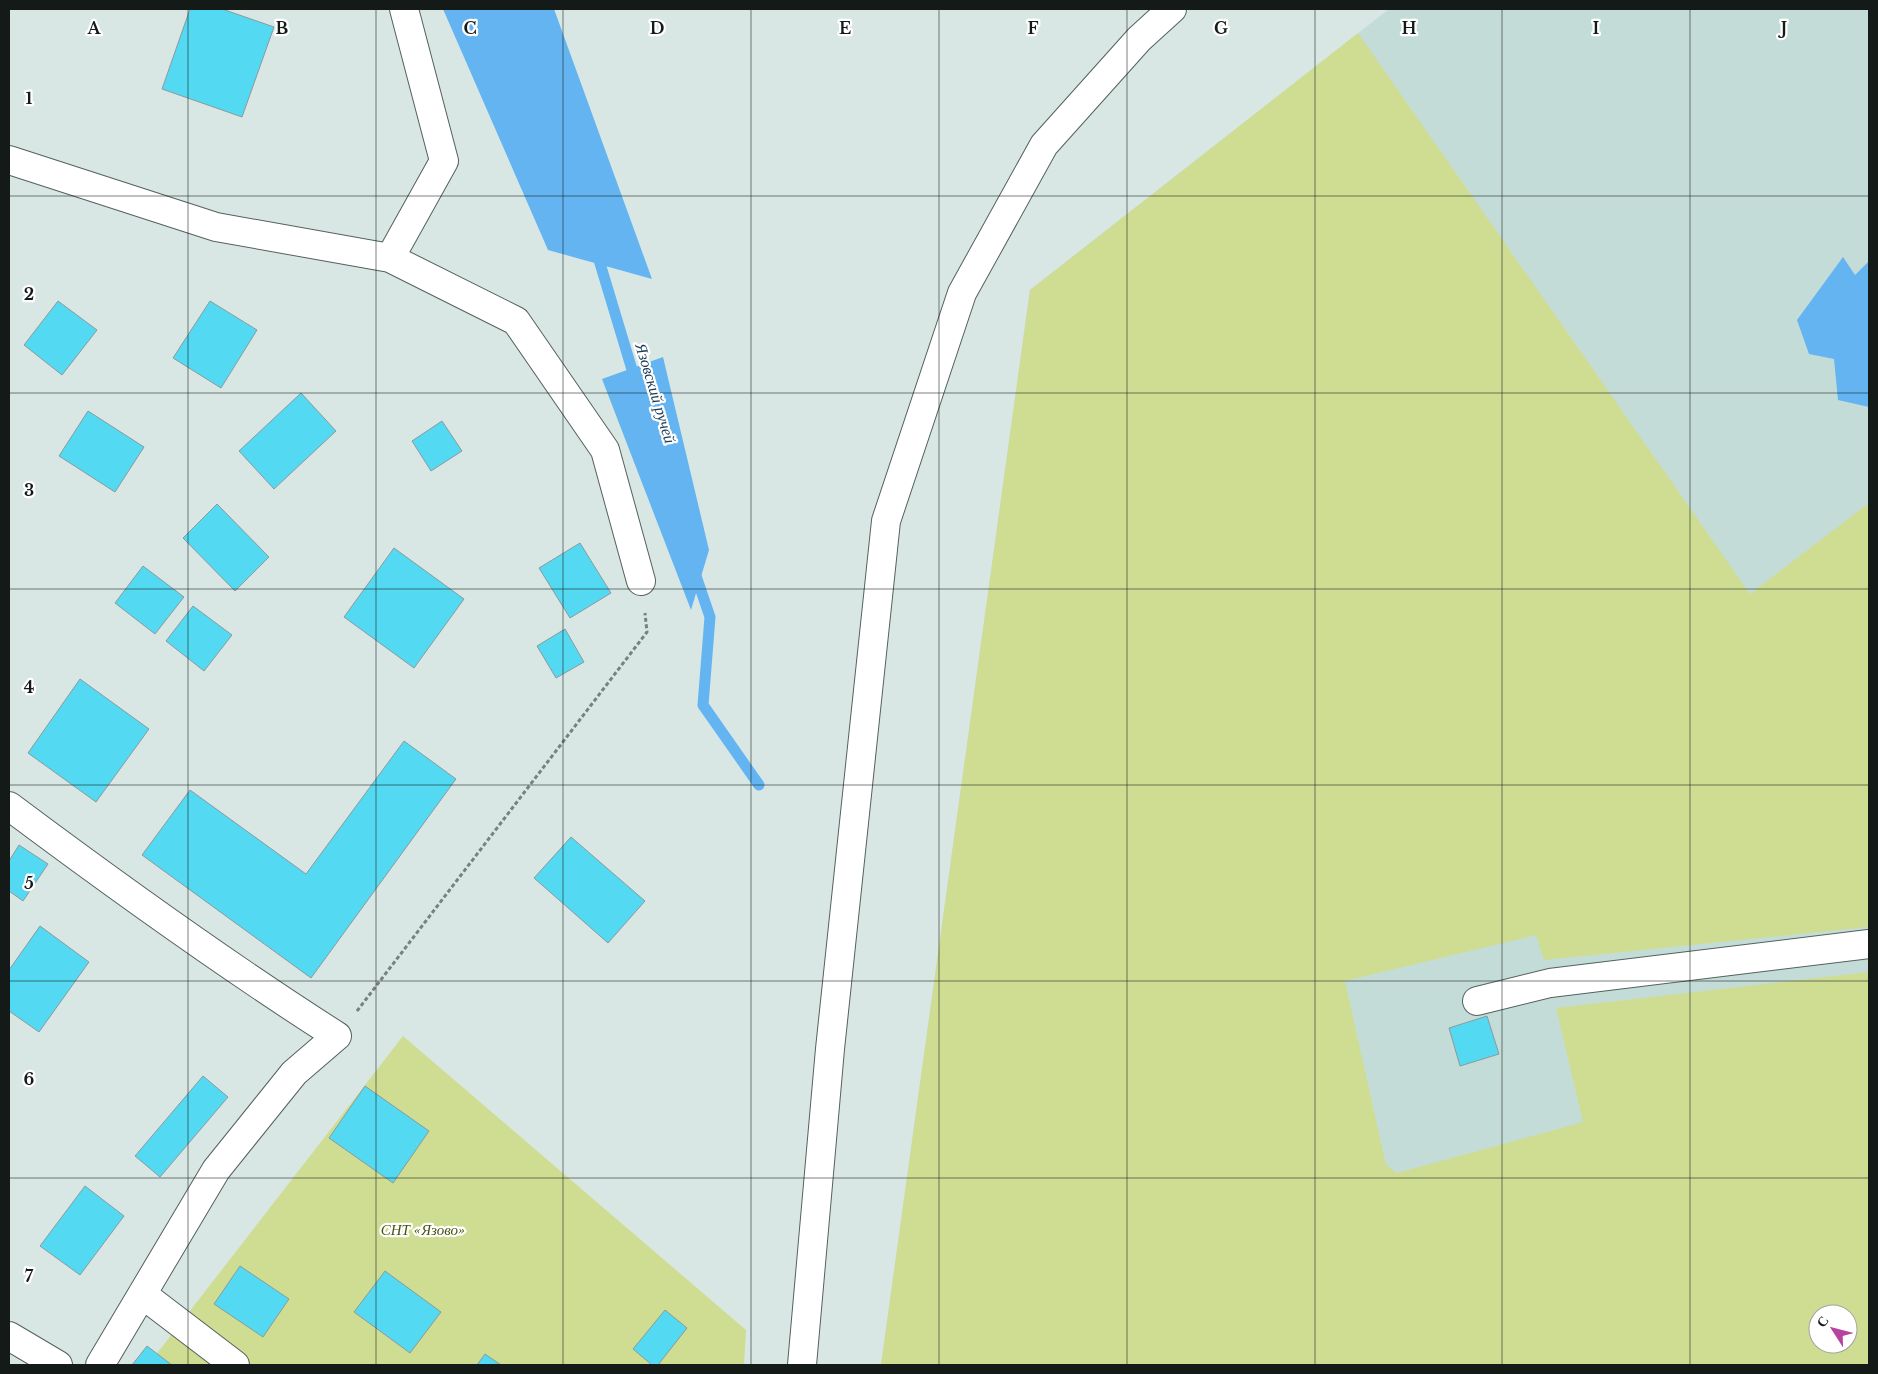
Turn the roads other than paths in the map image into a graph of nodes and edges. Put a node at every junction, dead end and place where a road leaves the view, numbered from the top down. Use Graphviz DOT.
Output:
graph roads {
  1 [pos="404,9"];
  2 [pos="1172,9"];
  3 [pos="9,160"];
  4 [pos="390,258"];
  5 [pos="641,580"];
  6 [pos="9,806"];
  7 [pos="1869,944"];
  8 [pos="1477,1001"];
  9 [pos="142,1294"];
  10 [pos="9,1336"];
  11 [pos="58,1365"];
  12 [pos="100,1365"];
  13 [pos="235,1365"];
  14 [pos="802,1365"];
  1 -- 4 [label="street"];
  2 -- 14 [label="street"];
  3 -- 4 [label="street"];
  4 -- 5 [label="street"];
  6 -- 9 [label="street"];
  7 -- 8 [label="street"];
  9 -- 12 [label="street"];
  9 -- 13 [label="street"];
  10 -- 11 [label="street"];
}
